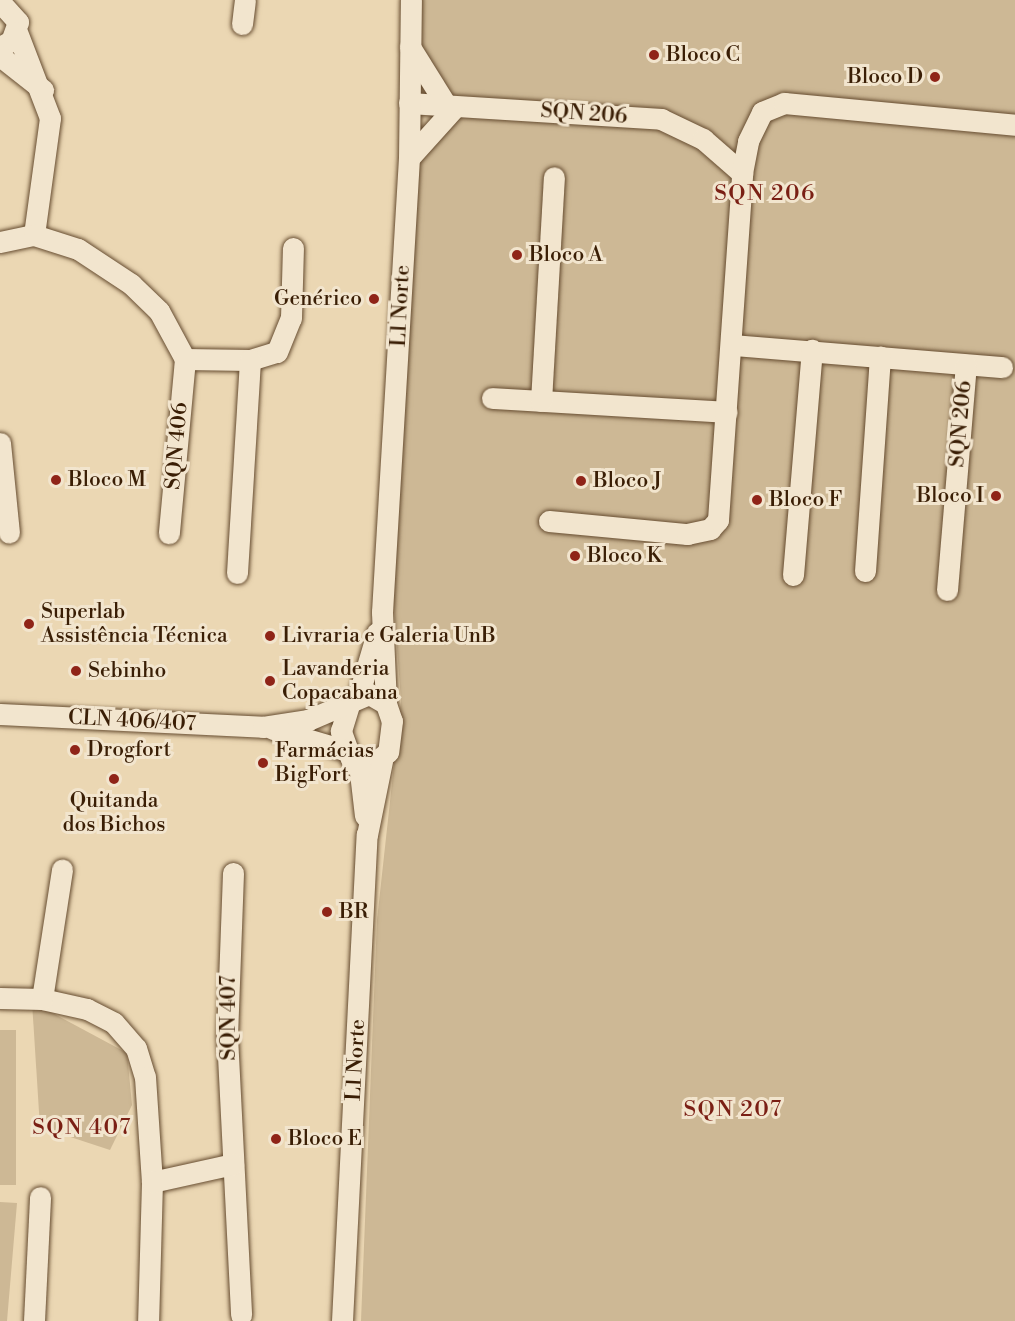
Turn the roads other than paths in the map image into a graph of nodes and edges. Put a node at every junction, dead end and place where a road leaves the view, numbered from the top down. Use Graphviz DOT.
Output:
graph roads {
  1 [pos="245,0"];
  2 [pos="411,0"];
  3 [pos="4,2"];
  4 [pos="242,24"];
  5 [pos="17,32"];
  6 [pos="0,47"];
  7 [pos="410,47"];
  8 [pos="0,56"];
  9 [pos="44,90"];
  10 [pos="409,103"];
  11 [pos="451,108"];
  12 [pos="1015,125"];
  13 [pos="409,158"];
  14 [pos="742,173"];
  15 [pos="554,177"];
  16 [pos="34,235"];
  17 [pos="0,242"];
  18 [pos="293,248"];
  19 [pos="733,345"];
  20 [pos="812,350"];
  21 [pos="880,357"];
  22 [pos="185,359"];
  23 [pos="250,360"];
  24 [pos="966,365"];
  25 [pos="1002,367"];
  26 [pos="492,398"];
  27 [pos="541,401"];
  28 [pos="727,412"];
  29 [pos="0,443"];
  30 [pos="549,521"];
  31 [pos="9,533"];
  32 [pos="169,533"];
  33 [pos="865,571"];
  34 [pos="237,573"];
  35 [pos="793,575"];
  36 [pos="947,590"];
  37 [pos="382,612"];
  38 [pos="354,700"];
  39 [pos="386,704"];
  40 [pos="0,714"];
  41 [pos="263,727"];
  42 [pos="351,757"];
  43 [pos="382,761"];
  44 [pos="367,835"];
  45 [pos="62,870"];
  46 [pos="233,873"];
  47 [pos="0,998"];
  48 [pos="42,999"];
  49 [pos="233,1164"];
  50 [pos="152,1182"];
  51 [pos="40,1197"];
  52 [pos="241,1315"];
  53 [pos="34,1321"];
  54 [pos="148,1321"];
  55 [pos="342,1321"];
  1 -- 4 [label="street"];
  2 -- 7 [label="street, L1 Norte"];
  3 -- 5 [label="street"];
  5 -- 6 [label="street"];
  5 -- 9 [label="street"];
  7 -- 10 [label="street, L1 Norte"];
  7 -- 11 [label="street"];
  8 -- 9 [label="street"];
  9 -- 16 [label="street"];
  10 -- 11 [label="street, SQN 206"];
  10 -- 13 [label="street, L1 Norte"];
  11 -- 13 [label="street"];
  11 -- 14 [label="street, SQN 206"];
  12 -- 14 [label="street"];
  13 -- 37 [label="street, L1 Norte"];
  14 -- 19 [label="street"];
  15 -- 27 [label="street"];
  16 -- 17 [label="street"];
  16 -- 22 [label="street"];
  18 -- 23 [label="street"];
  19 -- 20 [label="street, SQN 206"];
  19 -- 28 [label="street"];
  20 -- 21 [label="street, SQN 206"];
  20 -- 35 [label="street"];
  21 -- 24 [label="street, SQN 206"];
  21 -- 33 [label="street"];
  22 -- 23 [label="street"];
  22 -- 32 [label="street, SQN 406"];
  23 -- 34 [label="street"];
  24 -- 25 [label="street, SQN 206"];
  24 -- 36 [label="street, SQN 206"];
  26 -- 27 [label="street"];
  27 -- 28 [label="street"];
  28 -- 30 [label="street"];
  29 -- 31 [label="street"];
  37 -- 38 [label="street, L1 Norte"];
  37 -- 39 [label="street, L1 Norte"];
  38 -- 39 [label="street"];
  38 -- 41 [label="street, CLN 406/407"];
  38 -- 42 [label="street"];
  39 -- 43 [label="street"];
  40 -- 41 [label="street, CLN 406/407"];
  41 -- 42 [label="street, CLN 406/407"];
  42 -- 43 [label="street"];
  42 -- 44 [label="street, L1 Norte"];
  43 -- 44 [label="street, L1 Norte"];
  44 -- 55 [label="street, L1 Norte"];
  45 -- 48 [label="street"];
  46 -- 49 [label="street, SQN 407"];
  47 -- 48 [label="street"];
  48 -- 50 [label="street"];
  49 -- 50 [label="street"];
  49 -- 52 [label="street, SQN 407"];
  50 -- 54 [label="street"];
  51 -- 53 [label="street"];
}
